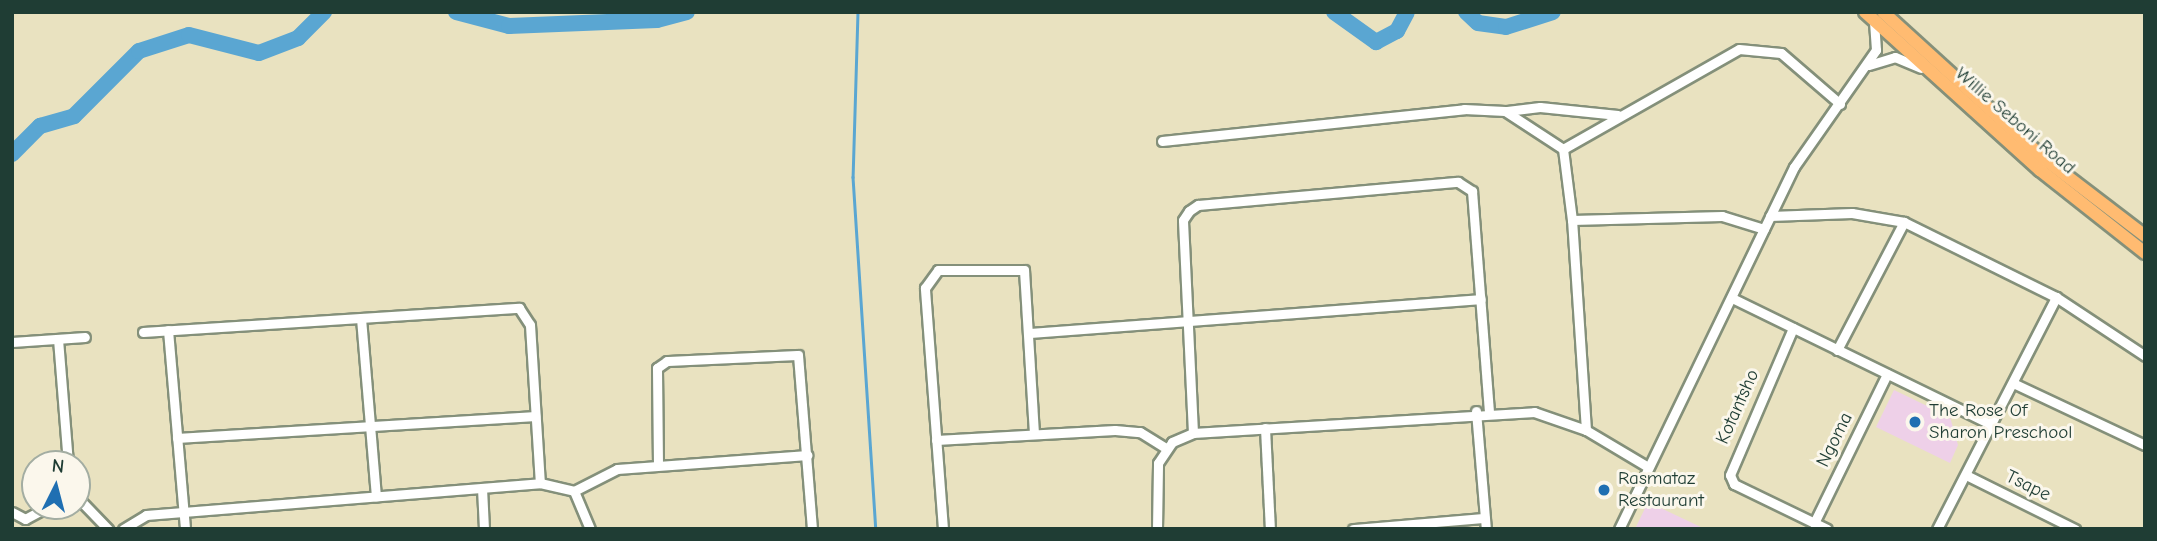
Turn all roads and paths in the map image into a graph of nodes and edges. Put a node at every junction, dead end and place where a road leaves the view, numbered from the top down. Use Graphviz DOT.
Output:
graph roads {
  1 [pos="1874,15"];
  2 [pos="1868,66"];
  3 [pos="1926,70"];
  4 [pos="1840,104"];
  5 [pos="1505,111"];
  6 [pos="1620,115"];
  7 [pos="1162,141"];
  8 [pos="1563,149"];
  9 [pos="1770,216"];
  10 [pos="1572,220"];
  11 [pos="1904,222"];
  12 [pos="1764,229"];
  13 [pos="2145,236"];
  14 [pos="2145,253"];
  15 [pos="2056,297"];
  16 [pos="1732,298"];
  17 [pos="1481,299"];
  18 [pos="361,318"];
  19 [pos="1185,321"];
  20 [pos="1793,328"];
  21 [pos="169,330"];
  22 [pos="143,332"];
  23 [pos="1031,333"];
  24 [pos="85,337"];
  25 [pos="58,338"];
  26 [pos="12,342"];
  27 [pos="1837,350"];
  28 [pos="2145,356"];
  29 [pos="1887,374"];
  30 [pos="2013,383"];
  31 [pos="1489,410"];
  32 [pos="1476,411"];
  33 [pos="535,416"];
  34 [pos="1992,425"];
  35 [pos="369,426"];
  36 [pos="1265,428"];
  37 [pos="1586,430"];
  38 [pos="1034,433"];
  39 [pos="1193,433"];
  40 [pos="177,439"];
  41 [pos="936,440"];
  42 [pos="2145,446"];
  43 [pos="1166,448"];
  44 [pos="67,450"];
  45 [pos="807,455"];
  46 [pos="658,465"];
  47 [pos="1648,467"];
  48 [pos="1966,475"];
  49 [pos="540,484"];
  50 [pos="482,488"];
  51 [pos="574,491"];
  52 [pos="376,496"];
  53 [pos="91,511"];
  54 [pos="183,512"];
  55 [pos="1485,518"];
  56 [pos="1814,523"];
  57 [pos="108,529"];
  58 [pos="123,529"];
  59 [pos="184,529"];
  60 [pos="484,529"];
  61 [pos="590,529"];
  62 [pos="812,529"];
  63 [pos="943,529"];
  64 [pos="1157,529"];
  65 [pos="1270,529"];
  66 [pos="1353,529"];
  67 [pos="1486,529"];
  68 [pos="1619,529"];
  69 [pos="1827,529"];
  70 [pos="1937,529"];
  71 [pos="2075,529"];
  1 -- 2 [label="street"];
  1 -- 3 [label="main road, Willie Seboni Road"];
  1 -- 13 [label="main road, Willie Seboni Road"];
  2 -- 3 [label="street"];
  2 -- 4 [label="street"];
  3 -- 14 [label="main road, Willie Seboni Road"];
  4 -- 6 [label="street"];
  4 -- 9 [label="street"];
  5 -- 6 [label="street"];
  5 -- 7 [label="street"];
  5 -- 8 [label="street"];
  6 -- 8 [label="street"];
  8 -- 10 [label="street"];
  9 -- 11 [label="street"];
  9 -- 12 [label="street"];
  10 -- 12 [label="street"];
  10 -- 37 [label="street"];
  11 -- 15 [label="street"];
  11 -- 27 [label="street"];
  12 -- 16 [label="street"];
  15 -- 28 [label="street"];
  15 -- 30 [label="street"];
  16 -- 20 [label="street"];
  16 -- 47 [label="street"];
  17 -- 19 [label="street"];
  17 -- 19 [label="street"];
  17 -- 31 [label="street"];
  18 -- 21 [label="street"];
  18 -- 33 [label="street"];
  18 -- 35 [label="street"];
  19 -- 23 [label="street"];
  19 -- 39 [label="street"];
  20 -- 27 [label="street"];
  20 -- 56 [label="street, Kotantsho"];
  21 -- 22 [label="street"];
  21 -- 40 [label="street"];
  23 -- 38 [label="street"];
  23 -- 41 [label="street"];
  24 -- 25 [label="street"];
  25 -- 26 [label="street"];
  25 -- 44 [label="street"];
  27 -- 29 [label="street"];
  29 -- 34 [label="street"];
  29 -- 56 [label="street, Ngoma"];
  30 -- 34 [label="street"];
  30 -- 42 [label="street"];
  31 -- 32 [label="street"];
  31 -- 37 [label="street"];
  32 -- 36 [label="street"];
  32 -- 55 [label="street"];
  33 -- 35 [label="street"];
  33 -- 49 [label="street"];
  34 -- 48 [label="street"];
  35 -- 40 [label="street"];
  35 -- 52 [label="street"];
  36 -- 39 [label="street"];
  36 -- 65 [label="street"];
  37 -- 47 [label="street"];
  38 -- 41 [label="street"];
  38 -- 43 [label="street"];
  39 -- 43 [label="street"];
  40 -- 54 [label="street"];
  41 -- 63 [label="street"];
  43 -- 64 [label="street"];
  45 -- 46 [label="street"];
  45 -- 46 [label="street"];
  45 -- 62 [label="street"];
  46 -- 51 [label="street"];
  47 -- 68 [label="street"];
  48 -- 70 [label="street"];
  48 -- 71 [label="street, Tsape"];
  49 -- 50 [label="street"];
  49 -- 51 [label="street"];
  50 -- 52 [label="street"];
  50 -- 60 [label="street"];
  51 -- 61 [label="street"];
  52 -- 54 [label="street"];
  53 -- 57 [label="street"];
  54 -- 58 [label="street"];
  54 -- 59 [label="street"];
  55 -- 66 [label="street"];
  55 -- 67 [label="street"];
  56 -- 69 [label="street, Kotantsho"];
}
